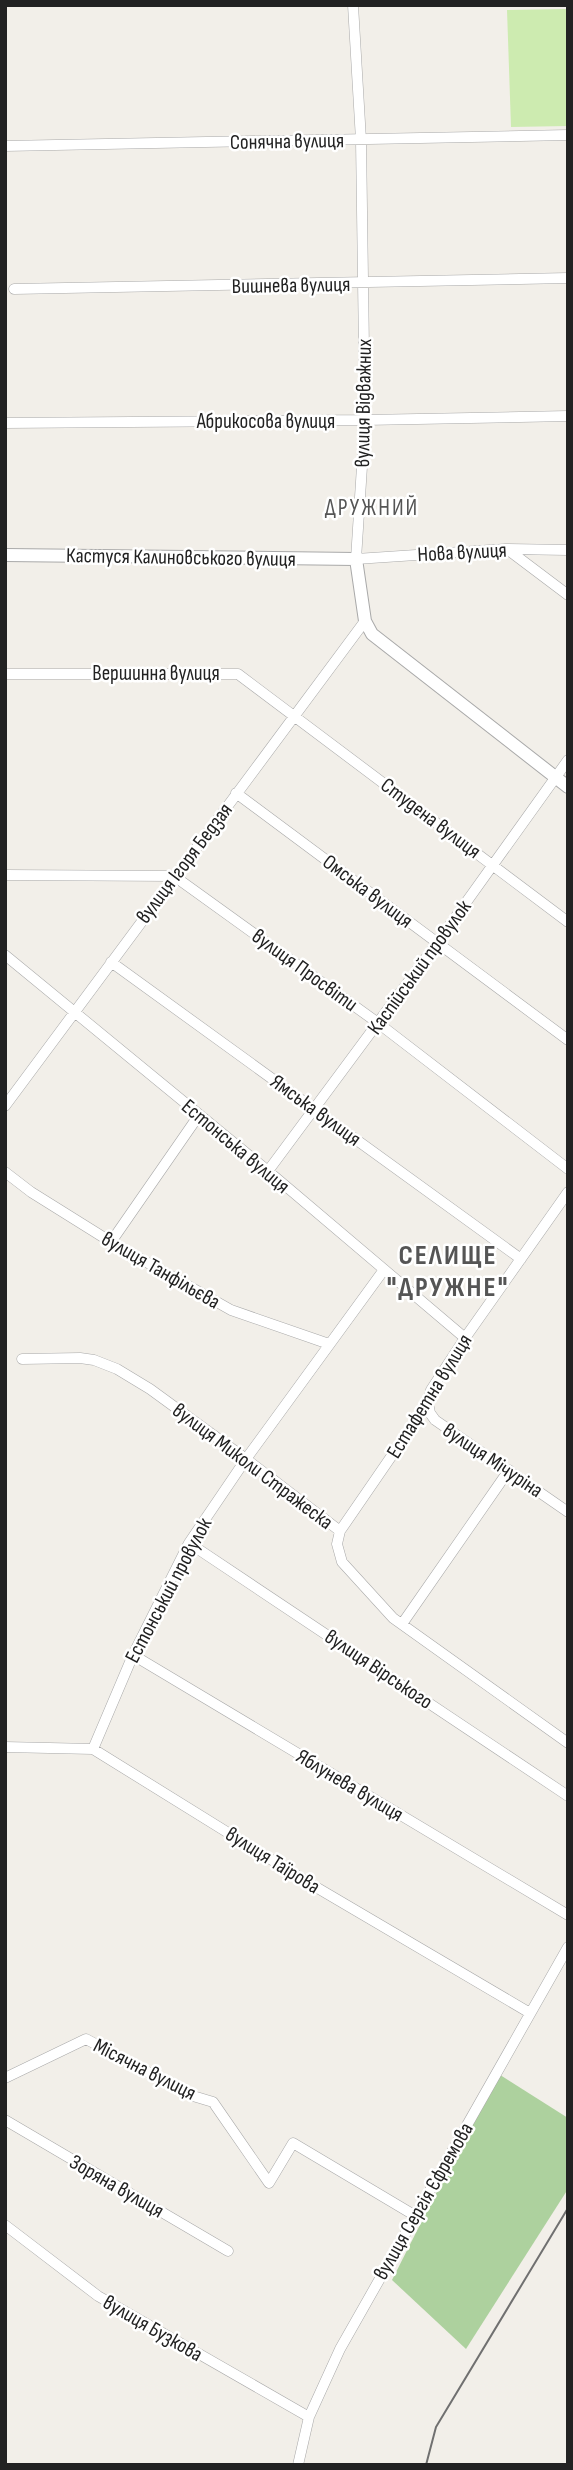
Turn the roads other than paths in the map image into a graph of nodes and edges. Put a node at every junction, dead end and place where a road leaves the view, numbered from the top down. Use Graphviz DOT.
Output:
graph roads {
  1 [pos="354,5"];
  2 [pos="568,135"];
  3 [pos="361,140"];
  4 [pos="5,146"];
  5 [pos="568,278"];
  6 [pos="364,283"];
  7 [pos="14,289"];
  8 [pos="568,416"];
  9 [pos="365,420"];
  10 [pos="5,423"];
  11 [pos="506,549"];
  12 [pos="568,550"];
  13 [pos="5,555"];
  14 [pos="356,559"];
  15 [pos="568,595"];
  16 [pos="365,621"];
  17 [pos="5,674"];
  18 [pos="294,714"];
  19 [pos="568,760"];
  20 [pos="555,778"];
  21 [pos="568,787"];
  22 [pos="236,793"];
  23 [pos="493,866"];
  24 [pos="5,875"];
  25 [pos="174,876"];
  26 [pos="568,922"];
  27 [pos="437,943"];
  28 [pos="5,955"];
  29 [pos="111,962"];
  30 [pos="75,1012"];
  31 [pos="378,1023"];
  32 [pos="568,1040"];
  33 [pos="5,1106"];
  34 [pos="316,1109"];
  35 [pos="199,1115"];
  36 [pos="568,1169"];
  37 [pos="268,1171"];
  38 [pos="5,1172"];
  39 [pos="568,1192"];
  40 [pos="111,1242"];
  41 [pos="521,1259"];
  42 [pos="383,1271"];
  43 [pos="465,1338"];
  44 [pos="329,1344"];
  45 [pos="22,1359"];
  46 [pos="428,1403"];
  47 [pos="246,1459"];
  48 [pos="509,1471"];
  49 [pos="568,1512"];
  50 [pos="340,1531"];
  51 [pos="189,1543"];
  52 [pos="402,1625"];
  53 [pos="133,1655"];
  54 [pos="568,1742"];
  55 [pos="5,1747"];
  56 [pos="93,1749"];
  57 [pos="568,1796"];
  58 [pos="568,1915"];
  59 [pos="568,1947"];
  60 [pos="530,2013"];
  61 [pos="5,2078"];
  62 [pos="5,2120"];
  63 [pos="414,2215"];
  64 [pos="5,2225"];
  65 [pos="228,2251"];
  66 [pos="309,2417"];
  67 [pos="298,2465"];
  1 -- 3 [label="street, вулиця Відважних"];
  2 -- 3 [label="street, Сонячна вулиця"];
  3 -- 4 [label="street, Сонячна вулиця"];
  3 -- 6 [label="street, вулиця Відважних"];
  5 -- 6 [label="street, Вишнева вулиця"];
  6 -- 7 [label="street, Вишнева вулиця"];
  6 -- 9 [label="street, вулиця Відважних"];
  8 -- 9 [label="street, Абрикосова вулиця"];
  9 -- 10 [label="street, Абрикосова вулиця"];
  9 -- 14 [label="street, вулиця Відважних"];
  11 -- 12 [label="street, Нова вулиця"];
  11 -- 14 [label="street, Нова вулиця"];
  11 -- 15 [label="street"];
  13 -- 14 [label="street, Кастуся Калиновського вулиця"];
  14 -- 16 [label="street, вулиця Відважних"];
  16 -- 18 [label="street, вулиця Ігоря Бедзая"];
  16 -- 20 [label="street"];
  17 -- 18 [label="street, Вершинна вулиця"];
  18 -- 22 [label="street, вулиця Ігоря Бедзая"];
  18 -- 23 [label="street, Студена вулиця"];
  19 -- 20 [label="street, Каспійський провулок"];
  20 -- 21 [label="street"];
  20 -- 23 [label="street, Каспійський провулок"];
  22 -- 25 [label="street, вулиця Ігоря Бедзая"];
  22 -- 27 [label="street, Омська вулиця"];
  23 -- 26 [label="street, Студена вулиця"];
  23 -- 27 [label="street, Каспійський провулок"];
  24 -- 25 [label="street"];
  25 -- 29 [label="street, вулиця Ігоря Бедзая"];
  25 -- 31 [label="street, вулиця Просвіти"];
  27 -- 31 [label="street, Каспійський провулок"];
  27 -- 32 [label="street, Омська вулиця"];
  28 -- 30 [label="street, Естонська вулиця"];
  29 -- 30 [label="street, вулиця Ігоря Бедзая"];
  29 -- 34 [label="street, Ямська вулиця"];
  30 -- 33 [label="street, вулиця Ігоря Бедзая"];
  30 -- 35 [label="street, Естонська вулиця"];
  31 -- 34 [label="street, Каспійський провулок"];
  31 -- 36 [label="street, вулиця Просвіти"];
  34 -- 37 [label="street, Каспійський провулок"];
  34 -- 41 [label="street, Ямська вулиця"];
  35 -- 37 [label="street, Естонська вулиця"];
  35 -- 40 [label="street"];
  37 -- 42 [label="street, Естонська вулиця"];
  38 -- 40 [label="street, вулиця Танфільєва"];
  39 -- 41 [label="street, Естафетна вулиця"];
  40 -- 44 [label="street, вулиця Танфільєва"];
  41 -- 43 [label="street, Естафетна вулиця"];
  42 -- 43 [label="street, Естонська вулиця"];
  42 -- 44 [label="street, Естонський провулок"];
  43 -- 46 [label="street, Естафетна вулиця"];
  44 -- 47 [label="street, Естонський провулок"];
  45 -- 47 [label="street, вулиця Миколи Стражеска"];
  46 -- 48 [label="street, вулиця Мічуріна"];
  46 -- 50 [label="street, Естафетна вулиця"];
  47 -- 50 [label="street, вулиця Миколи Стражеска"];
  47 -- 51 [label="street, Естонський провулок"];
  48 -- 49 [label="street, вулиця Мічуріна"];
  48 -- 52 [label="street"];
  50 -- 52 [label="street, вулиця Миколи Стражеска"];
  51 -- 53 [label="street, Естонський провулок"];
  51 -- 57 [label="street, вулиця Вірського"];
  52 -- 54 [label="street, вулиця Миколи Стражеска"];
  53 -- 56 [label="street, Естонський провулок"];
  53 -- 58 [label="street, Яблунева вулиця"];
  55 -- 56 [label="street"];
  56 -- 60 [label="street, вулиця Таїрова"];
  59 -- 60 [label="street, вулиця Сергія Єфремова"];
  60 -- 63 [label="street, вулиця Сергія Єфремова"];
  61 -- 63 [label="street, Місячна вулиця"];
  62 -- 65 [label="street, Зоряна вулиця"];
  63 -- 66 [label="street, вулиця Сергія Єфремова"];
  64 -- 66 [label="street, вулиця Бузкова"];
  66 -- 67 [label="street, вулиця Сергія Єфремова"];
}
